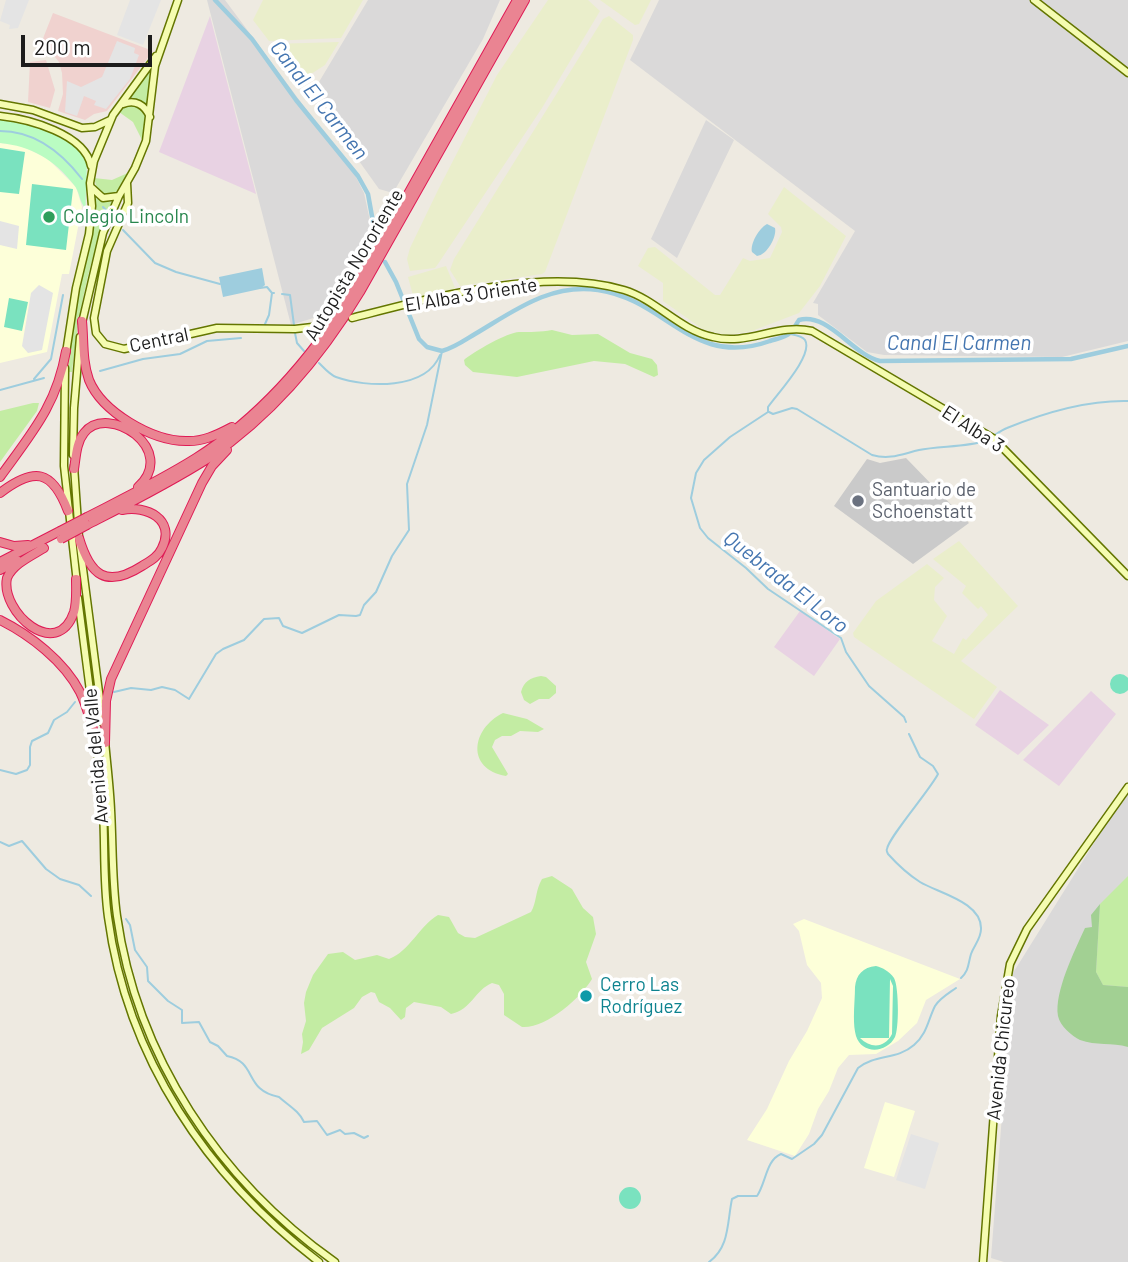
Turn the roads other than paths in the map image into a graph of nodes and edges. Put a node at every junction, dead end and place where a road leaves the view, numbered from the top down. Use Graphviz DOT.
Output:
graph roads {
  1 [pos="180,0"];
  2 [pos="517,0"];
  3 [pos="525,0"];
  4 [pos="1034,0"];
  5 [pos="159,51"];
  6 [pos="1128,73"];
  7 [pos="0,104"];
  8 [pos="121,105"];
  9 [pos="0,117"];
  10 [pos="52,117"];
  11 [pos="150,118"];
  12 [pos="111,119"];
  13 [pos="41,127"];
  14 [pos="92,172"];
  15 [pos="90,183"];
  16 [pos="127,183"];
  17 [pos="119,196"];
  18 [pos="128,203"];
  19 [pos="352,318"];
  20 [pos="82,321"];
  21 [pos="321,326"];
  22 [pos="787,329"];
  23 [pos="66,351"];
  24 [pos="252,415"];
  25 [pos="241,433"];
  26 [pos="74,469"];
  27 [pos="0,477"];
  28 [pos="0,493"];
  29 [pos="125,498"];
  30 [pos="68,511"];
  31 [pos="113,512"];
  32 [pos="87,521"];
  33 [pos="79,538"];
  34 [pos="0,542"];
  35 [pos="41,545"];
  36 [pos="0,562"];
  37 [pos="0,570"];
  38 [pos="1128,576"];
  39 [pos="76,579"];
  40 [pos="0,620"];
  41 [pos="96,738"];
  42 [pos="105,743"];
  43 [pos="1128,788"];
  44 [pos="319,1262"];
  45 [pos="335,1262"];
  46 [pos="983,1262"];
  1 -- 5 [label="street, Avenida del Valle"];
  2 -- 24 [label="highway, Autopista Nororiente"];
  3 -- 25 [label="highway, Autopista Nororiente"];
  4 -- 6 [label="street"];
  5 -- 8 [label="street, Avenida del Valle"];
  5 -- 11 [label="street, Avenida del Valle"];
  7 -- 10 [label="street"];
  8 -- 11 [label="street"];
  8 -- 12 [label="street, Avenida del Valle"];
  9 -- 13 [label="street"];
  10 -- 12 [label="street"];
  10 -- 13 [label="street"];
  11 -- 16 [label="street, Avenida del Valle"];
  12 -- 14 [label="street, Avenida del Valle"];
  13 -- 14 [label="street"];
  14 -- 15 [label="street, Avenida del Valle"];
  15 -- 17 [label="street"];
  15 -- 23 [label="street, Avenida del Valle"];
  16 -- 17 [label="street, Avenida del Valle"];
  16 -- 18 [label="street, Central"];
  17 -- 18 [label="street"];
  17 -- 20 [label="street, Avenida del Valle"];
  18 -- 21 [label="street, Central"];
  19 -- 22 [label="street, El Alba 3 Oriente"];
  20 -- 24 [label="highway"];
  20 -- 26 [label="street, Avenida del Valle"];
  22 -- 38 [label="street, El Alba 3"];
  23 -- 27 [label="highway"];
  23 -- 30 [label="street, Avenida del Valle"];
  24 -- 29 [label="highway, Autopista Nororiente"];
  25 -- 31 [label="highway, Autopista Nororiente"];
  25 -- 42 [label="highway"];
  26 -- 29 [label="highway"];
  26 -- 33 [label="street, Avenida del Valle"];
  28 -- 30 [label="highway"];
  29 -- 32 [label="highway, Autopista Nororiente"];
  30 -- 39 [label="street, Avenida del Valle"];
  31 -- 32 [label="highway, Autopista Nororiente"];
  31 -- 33 [label="highway"];
  32 -- 35 [label="highway, Autopista Nororiente, bridge"];
  33 -- 42 [label="street, Avenida del Valle"];
  34 -- 35 [label="highway"];
  35 -- 36 [label="highway, Autopista Nororiente"];
  35 -- 37 [label="highway, Autopista Nororiente"];
  35 -- 39 [label="highway"];
  39 -- 41 [label="street, Avenida del Valle"];
  40 -- 41 [label="highway"];
  41 -- 44 [label="street, Avenida del Valle"];
  42 -- 45 [label="street, Avenida del Valle"];
  43 -- 46 [label="street, Avenida Chicureo"];
}
